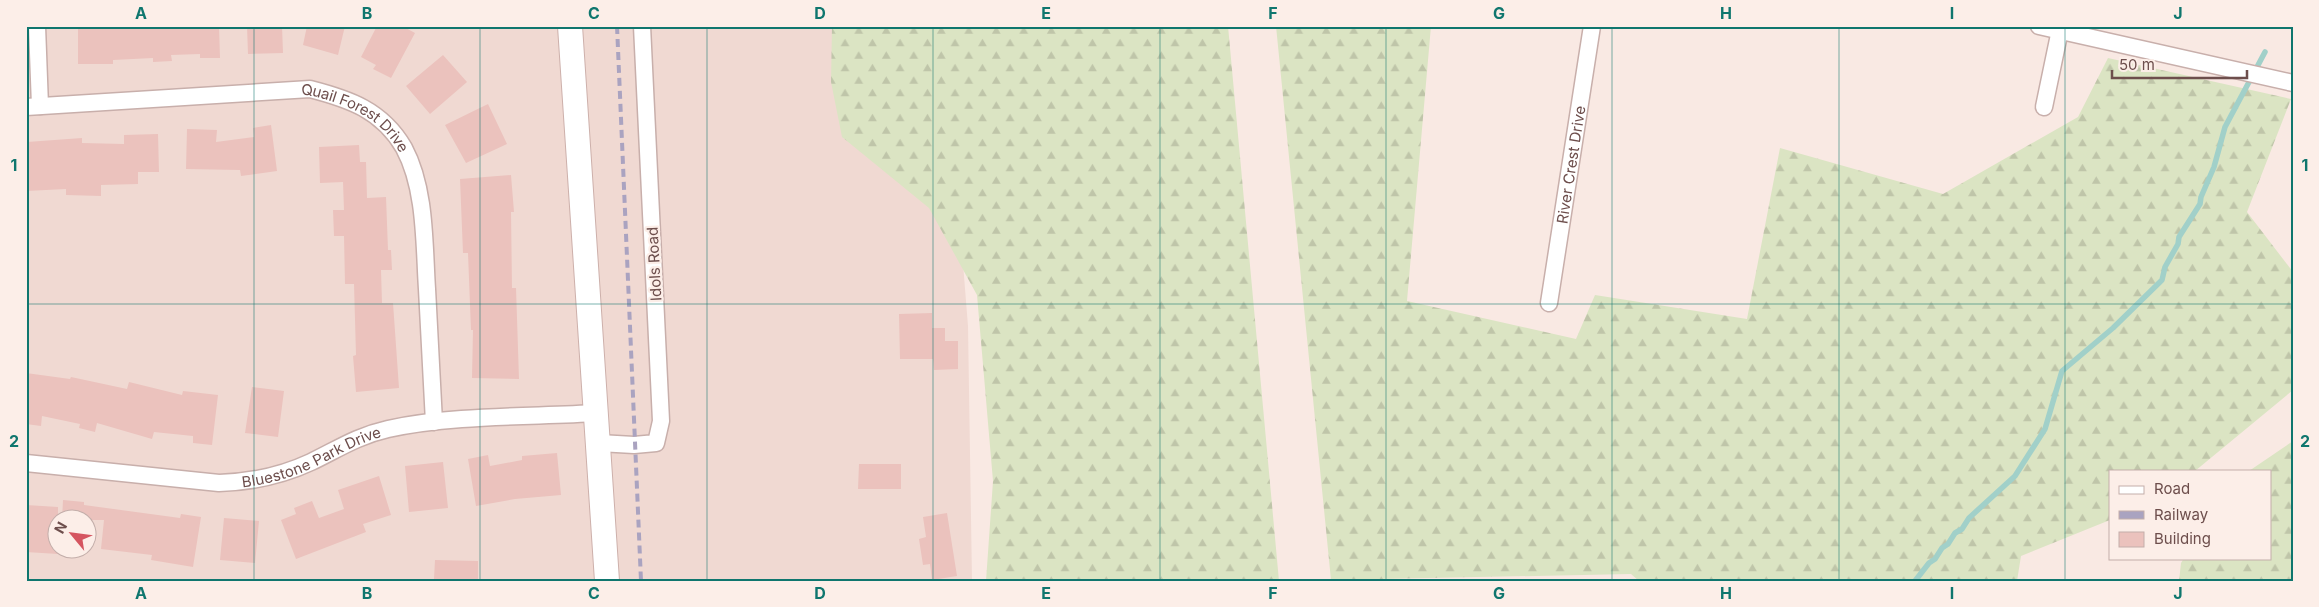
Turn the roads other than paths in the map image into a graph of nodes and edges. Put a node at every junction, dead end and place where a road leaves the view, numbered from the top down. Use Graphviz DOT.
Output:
graph roads {
  1 [pos="37,26"];
  2 [pos="570,26"];
  3 [pos="642,26"];
  4 [pos="1592,26"];
  5 [pos="2038,26"];
  6 [pos="2060,30"];
  7 [pos="2293,83"];
  8 [pos="33,106"];
  9 [pos="2044,107"];
  10 [pos="1549,303"];
  11 [pos="597,413"];
  12 [pos="434,422"];
  13 [pos="599,443"];
  14 [pos="26,463"];
  15 [pos="607,581"];
  1 -- 8 [label="street"];
  2 -- 11 [label="street"];
  3 -- 13 [label="street, Idols Road"];
  4 -- 10 [label="street, River Crest Drive"];
  5 -- 6 [label="street"];
  6 -- 7 [label="street"];
  6 -- 9 [label="street"];
  8 -- 12 [label="street, Quail Forest Drive"];
  11 -- 12 [label="street, Bluestone Park Drive"];
  11 -- 13 [label="street"];
  12 -- 14 [label="street, Bluestone Park Drive"];
  13 -- 15 [label="street"];
}
